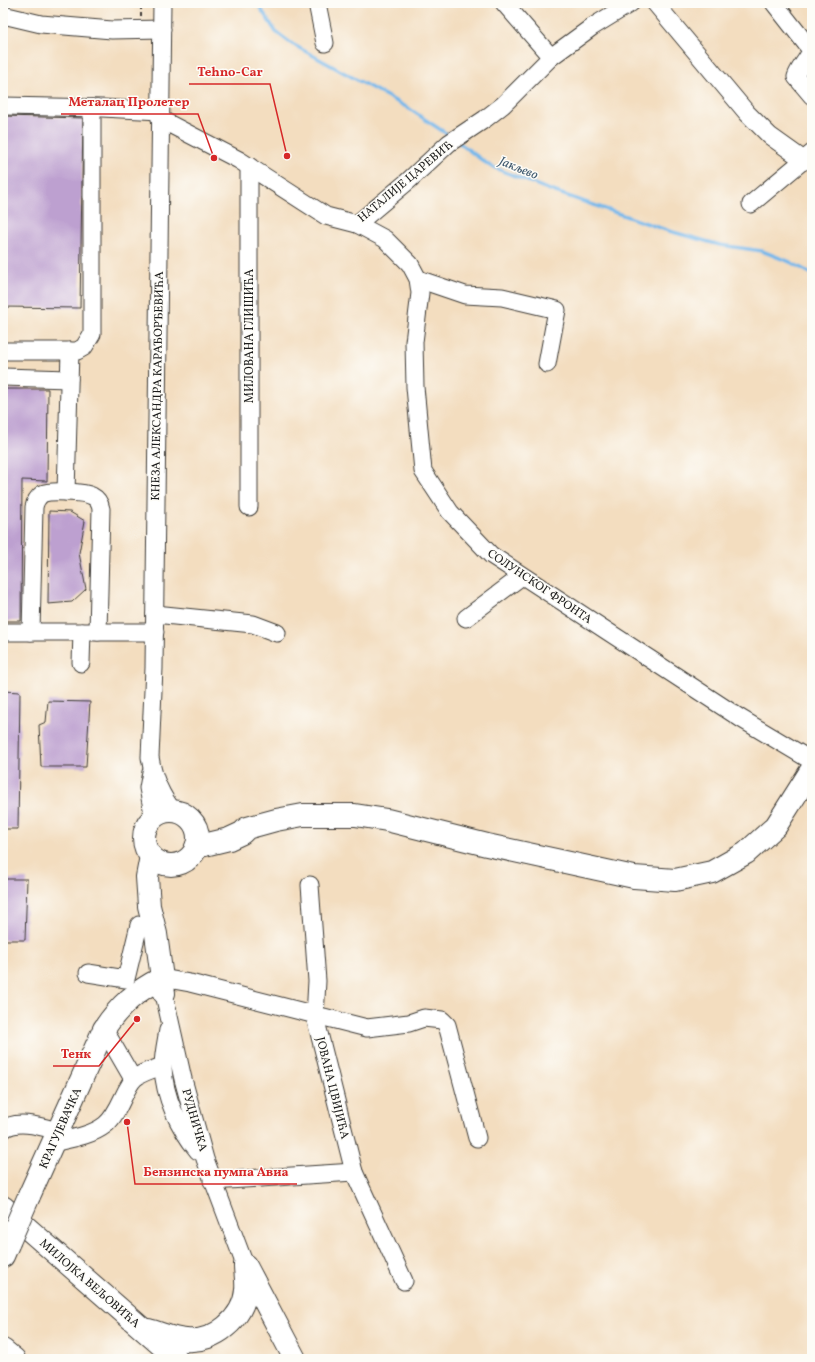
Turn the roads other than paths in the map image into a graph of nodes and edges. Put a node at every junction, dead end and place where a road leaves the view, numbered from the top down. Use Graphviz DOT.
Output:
graph roads {
  1 [pos="162,3"];
  2 [pos="317,3"];
  3 [pos="504,3"];
  4 [pos="631,3"];
  5 [pos="655,3"];
  6 [pos="774,3"];
  7 [pos="3,15"];
  8 [pos="162,28"];
  9 [pos="325,44"];
  10 [pos="551,57"];
  11 [pos="812,96"];
  12 [pos="3,106"];
  13 [pos="92,108"];
  14 [pos="160,115"];
  15 [pos="808,157"];
  16 [pos="249,166"];
  17 [pos="751,204"];
  18 [pos="357,224"];
  19 [pos="418,279"];
  20 [pos="3,351"];
  21 [pos="70,351"];
  22 [pos="547,364"];
  23 [pos="3,376"];
  24 [pos="69,378"];
  25 [pos="66,492"];
  26 [pos="249,507"];
  27 [pos="522,576"];
  28 [pos="155,614"];
  29 [pos="466,618"];
  30 [pos="3,632"];
  31 [pos="30,632"];
  32 [pos="90,632"];
  33 [pos="155,632"];
  34 [pos="277,633"];
  35 [pos="81,663"];
  36 [pos="812,761"];
  37 [pos="812,769"];
  38 [pos="164,815"];
  39 [pos="196,838"];
  40 [pos="151,856"];
  41 [pos="172,865"];
  42 [pos="310,885"];
  43 [pos="151,936"];
  44 [pos="134,949"];
  45 [pos="88,973"];
  46 [pos="163,986"];
  47 [pos="315,1017"];
  48 [pos="170,1018"];
  49 [pos="104,1029"];
  50 [pos="163,1066"];
  51 [pos="133,1079"];
  52 [pos="3,1130"];
  53 [pos="55,1137"];
  54 [pos="477,1138"];
  55 [pos="205,1159"];
  56 [pos="354,1172"];
  57 [pos="212,1181"];
  58 [pos="3,1207"];
  59 [pos="6,1249"];
  60 [pos="245,1265"];
  61 [pos="404,1281"];
  62 [pos="141,1328"];
  63 [pos="3,1350"];
  64 [pos="14,1359"];
  65 [pos="161,1359"];
  66 [pos="177,1359"];
  67 [pos="295,1359"];
  1 -- 8 [label="street, КНЕЗА АЛЕКСАНДРА КАРАЂОРЂЕВИЋА"];
  2 -- 9 [label="street"];
  3 -- 10 [label="street"];
  4 -- 10 [label="street, НАТАЛИЈЕ ЦАРЕВИЋ"];
  5 -- 15 [label="street"];
  6 -- 11 [label="street"];
  7 -- 8 [label="street"];
  8 -- 14 [label="street, КНЕЗА АЛЕКСАНДРА КАРАЂОРЂЕВИЋА"];
  10 -- 18 [label="street, НАТАЛИЈЕ ЦАРЕВИЋ"];
  12 -- 13 [label="street"];
  13 -- 14 [label="street"];
  13 -- 21 [label="street"];
  14 -- 16 [label="street, НАТАЛИЈЕ ЦАРЕВИЋ"];
  14 -- 28 [label="street, КНЕЗА АЛЕКСАНДРА КАРАЂОРЂЕВИЋА"];
  15 -- 17 [label="street"];
  16 -- 18 [label="street, НАТАЛИЈЕ ЦАРЕВИЋ"];
  16 -- 26 [label="street, МИЛОВАНА ГЛИШИЋА"];
  18 -- 19 [label="street, СОЛУНСКОГ ФРОНТА"];
  19 -- 22 [label="street"];
  19 -- 27 [label="street, СОЛУНСКОГ ФРОНТА"];
  20 -- 21 [label="street"];
  21 -- 24 [label="street"];
  23 -- 24 [label="street"];
  24 -- 25 [label="street"];
  25 -- 31 [label="street"];
  25 -- 32 [label="street"];
  27 -- 29 [label="street"];
  27 -- 36 [label="street, СОЛУНСКОГ ФРОНТА"];
  28 -- 33 [label="street, КНЕЗА АЛЕКСАНДРА КАРАЂОРЂЕВИЋА"];
  28 -- 34 [label="street"];
  30 -- 31 [label="street"];
  31 -- 32 [label="street"];
  32 -- 33 [label="street"];
  32 -- 35 [label="street"];
  33 -- 38 [label="street, КНЕЗА АЛЕКСАНДРА КАРАЂОРЂЕВИЋА"];
  37 -- 39 [label="main road"];
  38 -- 39 [label="main road"];
  38 -- 40 [label="main road"];
  39 -- 41 [label="main road"];
  40 -- 41 [label="main road"];
  40 -- 43 [label="main road"];
  41 -- 43 [label="main road"];
  42 -- 47 [label="street, ЈОВАНА ЦВИЈИЋА"];
  43 -- 44 [label="street"];
  43 -- 44 [label="street"];
  43 -- 46 [label="main road"];
  44 -- 45 [label="street"];
  46 -- 47 [label="street"];
  46 -- 48 [label="street, РУДНИЧКА"];
  46 -- 49 [label="main road, КРАГУЈЕВАЧКА"];
  47 -- 54 [label="street"];
  47 -- 56 [label="street, ЈОВАНА ЦВИЈИЋА"];
  48 -- 50 [label="street"];
  48 -- 55 [label="street, РУДНИЧКА"];
  49 -- 51 [label="street"];
  49 -- 53 [label="main road, КРАГУЈЕВАЧКА"];
  50 -- 51 [label="street"];
  50 -- 55 [label="street"];
  51 -- 53 [label="street"];
  52 -- 53 [label="street"];
  53 -- 59 [label="main road, КРАГУЈЕВАЧКА, bridge"];
  55 -- 57 [label="street, РУДНИЧКА"];
  56 -- 57 [label="street"];
  56 -- 61 [label="street, ЈОВАНА ЦВИЈИЋА"];
  57 -- 60 [label="street, РУДНИЧКА"];
  58 -- 62 [label="main road, МИЛОЈКА ВЕЉОВИЋА"];
  60 -- 62 [label="main road"];
  60 -- 67 [label="main road"];
  62 -- 65 [label="main road"];
  62 -- 66 [label="main road, МИЛОЈКА ВЕЉОВИЋА"];
  63 -- 64 [label="main road"];
}
